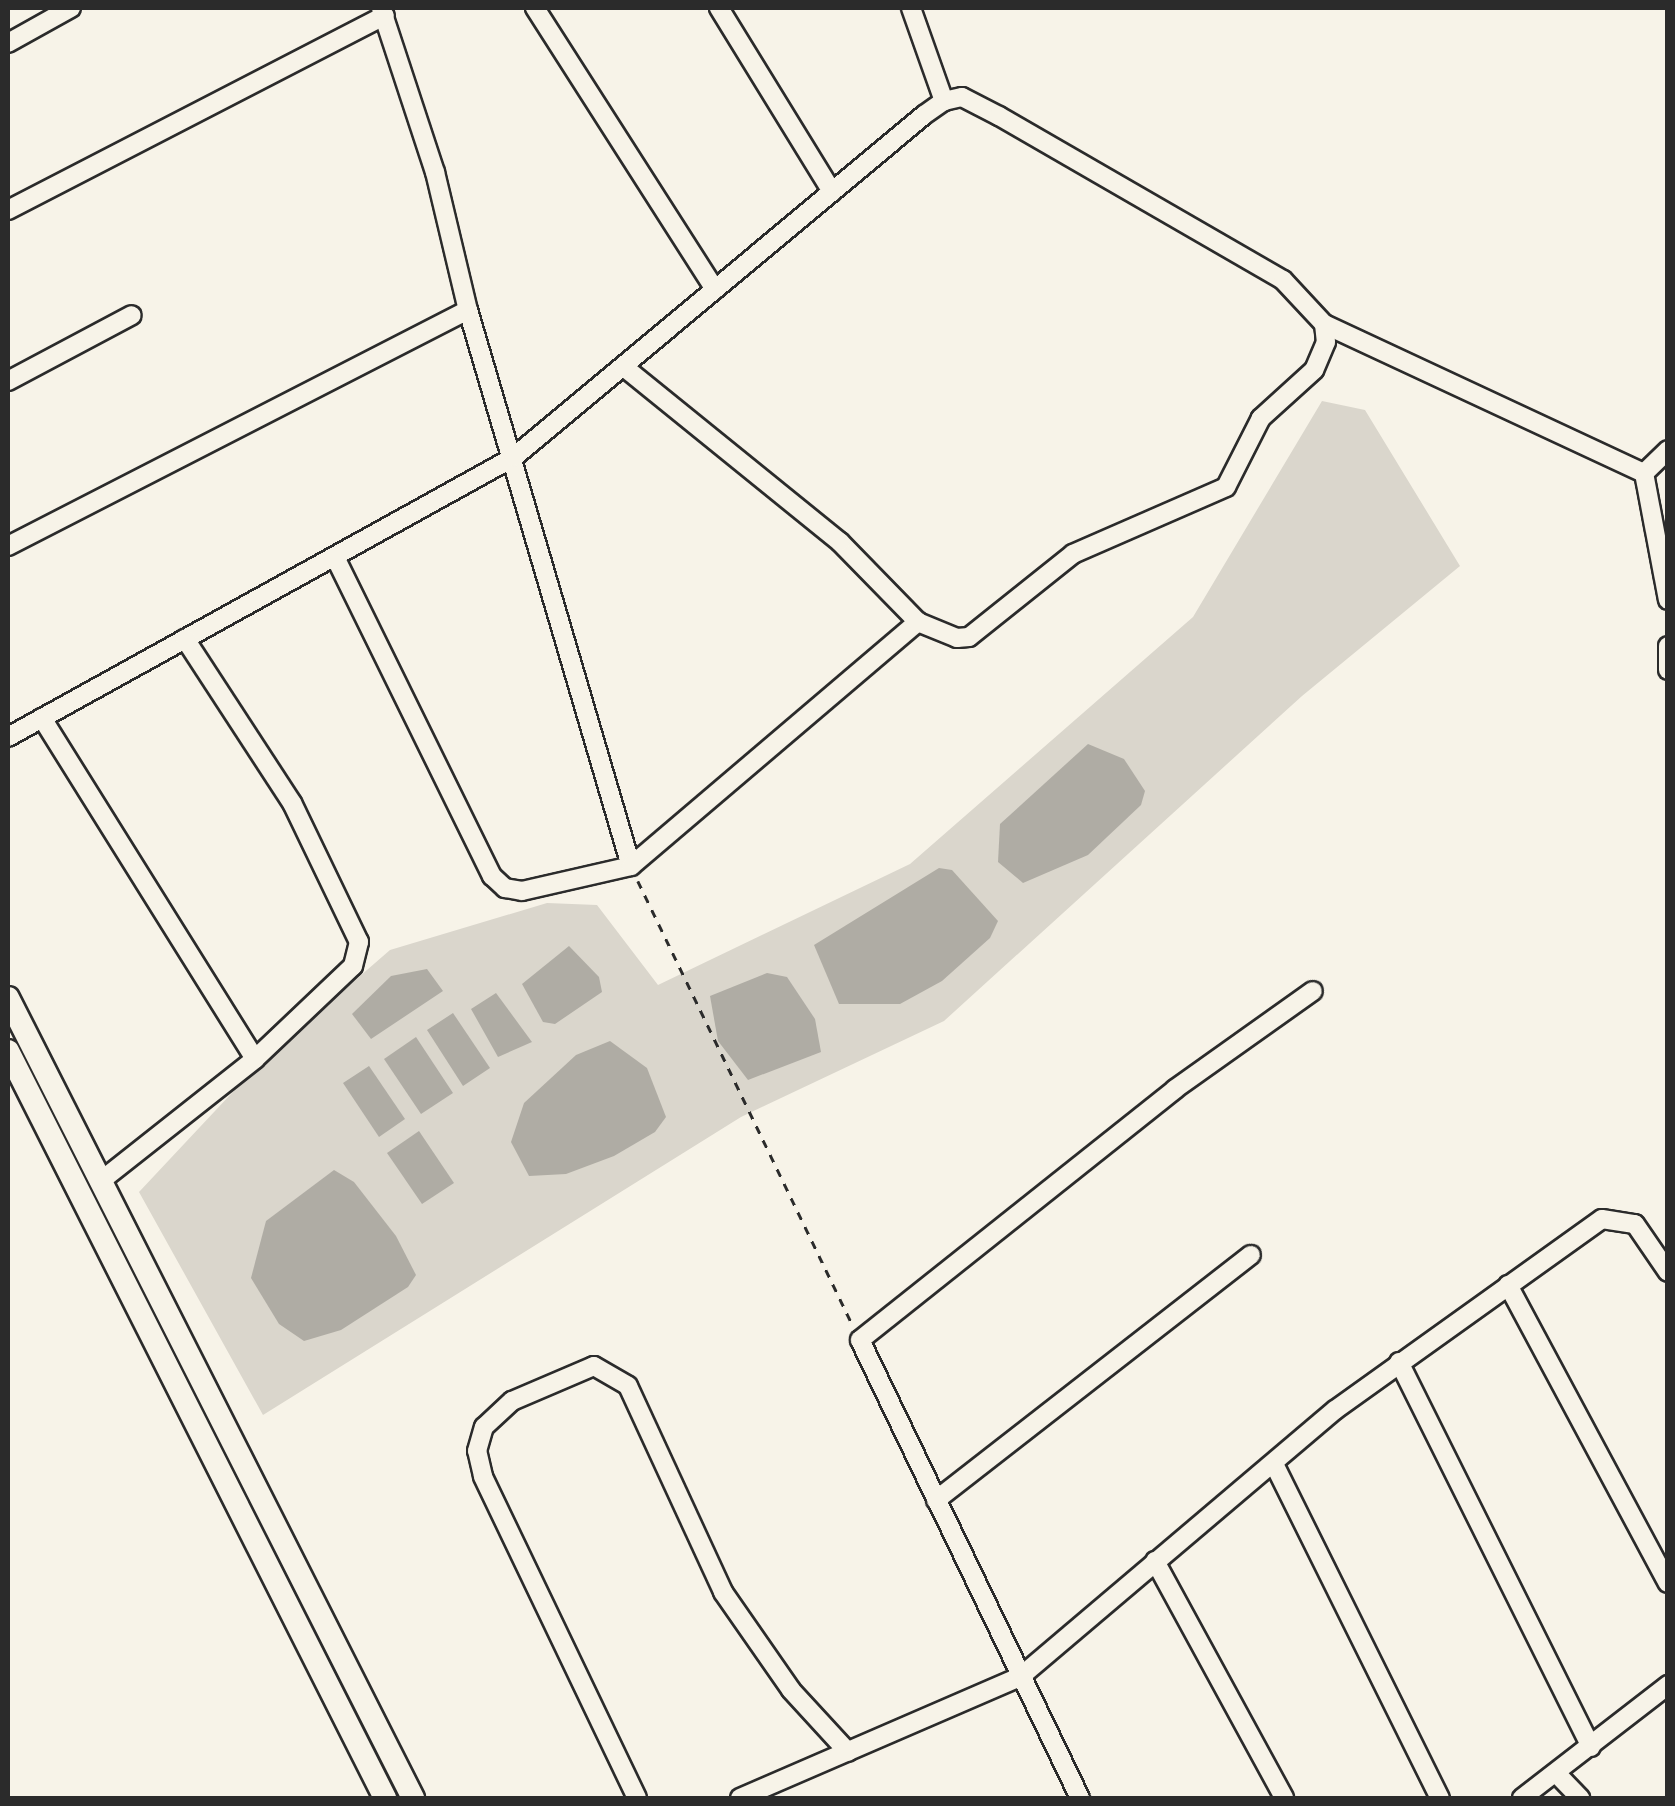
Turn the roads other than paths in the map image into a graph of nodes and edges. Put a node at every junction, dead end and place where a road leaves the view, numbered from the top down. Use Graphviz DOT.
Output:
graph roads {
  1 [pos="71,8"];
  2 [pos="534,8"];
  3 [pos="719,8"];
  4 [pos="911,8"];
  5 [pos="383,11"];
  6 [pos="46,14"];
  7 [pos="8,42"];
  8 [pos="944,101"];
  9 [pos="832,192"];
  10 [pos="8,210"];
  11 [pos="715,289"];
  12 [pos="468,310"];
  13 [pos="132,315"];
  14 [pos="1324,324"];
  15 [pos="623,366"];
  16 [pos="8,381"];
  17 [pos="1668,450"];
  18 [pos="514,457"];
  19 [pos="1644,473"];
  20 [pos="11,537"];
  21 [pos="335,557"];
  22 [pos="1668,600"];
  23 [pos="918,622"];
  24 [pos="185,640"];
  25 [pos="1668,646"];
  26 [pos="1668,670"];
  27 [pos="42,718"];
  28 [pos="8,737"];
  29 [pos="631,866"];
  30 [pos="1313,991"];
  31 [pos="8,998"];
  32 [pos="8,1051"];
  33 [pos="255,1060"];
  34 [pos="102,1180"];
  35 [pos="1251,1255"];
  36 [pos="1668,1272"];
  37 [pos="1508,1285"];
  38 [pos="1399,1362"];
  39 [pos="1275,1466"];
  40 [pos="936,1500"];
  41 [pos="1155,1561"];
  42 [pos="1668,1583"];
  43 [pos="1020,1678"];
  44 [pos="1668,1685"];
  45 [pos="1590,1747"];
  46 [pos="848,1752"];
  47 [pos="1556,1773"];
  48 [pos="385,1798"];
  49 [pos="413,1798"];
  50 [pos="637,1798"];
  51 [pos="740,1798"];
  52 [pos="1080,1798"];
  53 [pos="1284,1798"];
  54 [pos="1440,1798"];
  55 [pos="1522,1798"];
  56 [pos="1580,1798"];
  1 -- 6 [label="street"];
  2 -- 11 [label="street"];
  3 -- 9 [label="street"];
  4 -- 8 [label="street"];
  5 -- 10 [label="street"];
  5 -- 12 [label="street"];
  6 -- 7 [label="street"];
  8 -- 9 [label="street"];
  8 -- 14 [label="street"];
  9 -- 11 [label="street"];
  11 -- 15 [label="street"];
  12 -- 18 [label="street"];
  12 -- 20 [label="street"];
  13 -- 16 [label="street"];
  14 -- 19 [label="street"];
  14 -- 23 [label="street"];
  15 -- 18 [label="street"];
  15 -- 23 [label="street"];
  17 -- 19 [label="street"];
  18 -- 21 [label="street"];
  18 -- 29 [label="street"];
  19 -- 22 [label="street"];
  21 -- 24 [label="street"];
  21 -- 29 [label="street"];
  23 -- 29 [label="street"];
  24 -- 27 [label="street"];
  24 -- 33 [label="street"];
  25 -- 26 [label="street"];
  27 -- 28 [label="street"];
  27 -- 33 [label="street"];
  30 -- 40 [label="street"];
  31 -- 34 [label="main road"];
  32 -- 48 [label="main road"];
  33 -- 34 [label="street"];
  34 -- 49 [label="main road"];
  35 -- 40 [label="street"];
  36 -- 37 [label="street"];
  37 -- 38 [label="street"];
  37 -- 42 [label="street"];
  38 -- 39 [label="street"];
  38 -- 45 [label="street"];
  39 -- 41 [label="street"];
  39 -- 54 [label="street"];
  40 -- 43 [label="street"];
  41 -- 43 [label="street"];
  41 -- 53 [label="street"];
  43 -- 46 [label="street"];
  43 -- 52 [label="street"];
  44 -- 45 [label="street"];
  45 -- 47 [label="street"];
  46 -- 50 [label="street"];
  46 -- 51 [label="street"];
  47 -- 55 [label="street"];
  47 -- 56 [label="street"];
}
